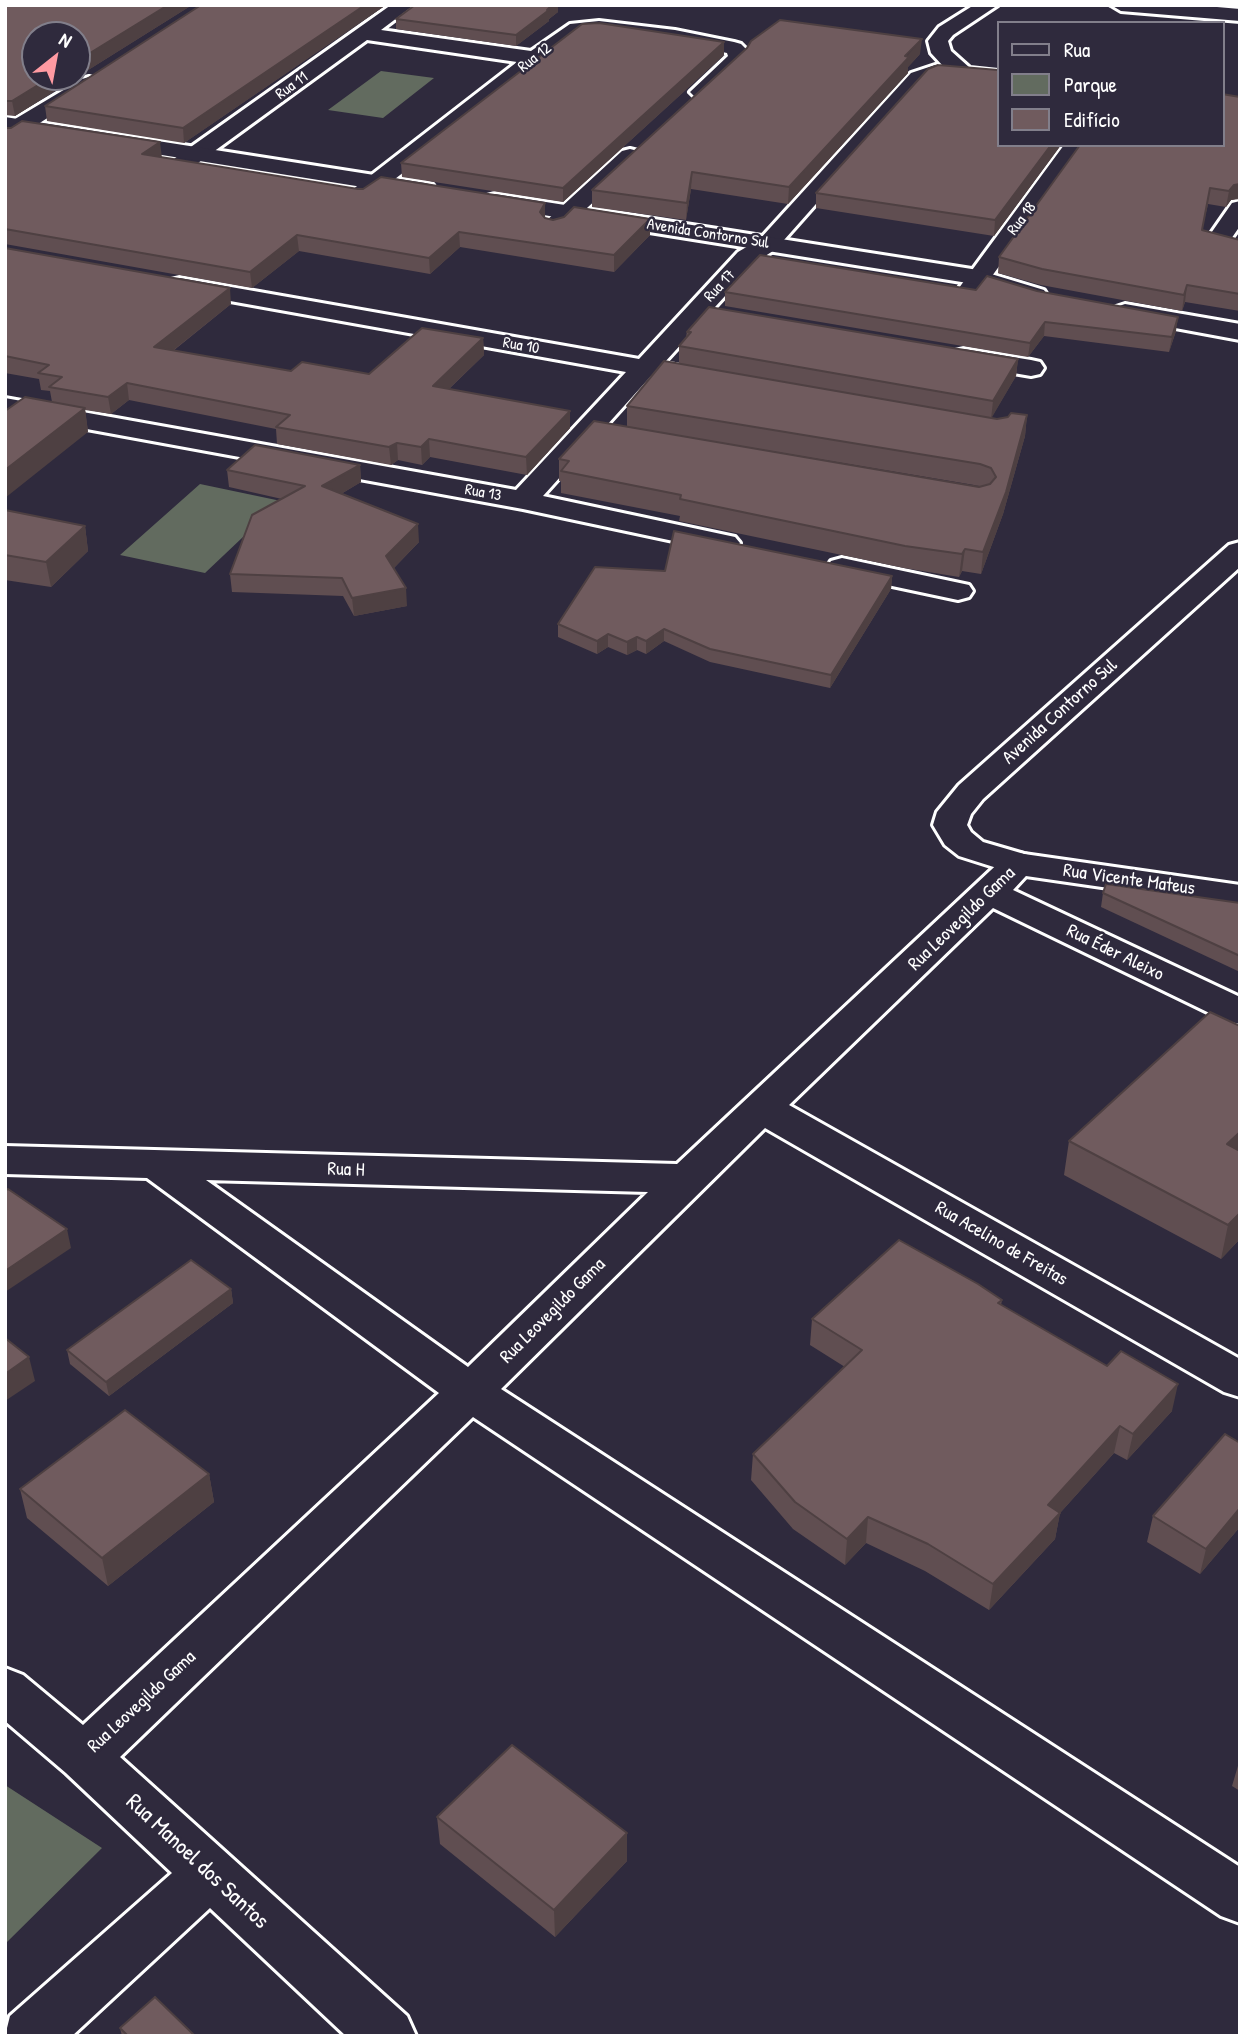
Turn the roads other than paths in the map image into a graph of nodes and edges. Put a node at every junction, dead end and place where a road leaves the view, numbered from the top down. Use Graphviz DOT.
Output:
graph roads {
  1 [pos="404,5"];
  2 [pos="988,5"];
  3 [pos="1121,5"];
  4 [pos="1240,15"];
  5 [pos="1214,18"];
  6 [pos="364,34"];
  7 [pos="535,58"];
  8 [pos="962,72"];
  9 [pos="105,73"];
  10 [pos="996,77"];
  11 [pos="688,103"];
  12 [pos="9,130"];
  13 [pos="648,139"];
  14 [pos="1074,147"];
  15 [pos="188,160"];
  16 [pos="369,189"];
  17 [pos="442,200"];
  18 [pos="475,205"];
  19 [pos="1240,208"];
  20 [pos="561,219"];
  21 [pos="1219,239"];
  22 [pos="758,250"];
  23 [pos="154,281"];
  24 [pos="973,285"];
  25 [pos="1046,297"];
  26 [pos="1107,308"];
  27 [pos="696,312"];
  28 [pos="723,316"];
  29 [pos="1240,332"];
  30 [pos="937,352"];
  31 [pos="642,368"];
  32 [pos="1031,368"];
  33 [pos="737,384"];
  34 [pos="5,406"];
  35 [pos="523,500"];
  36 [pos="754,549"];
  37 [pos="1240,551"];
  38 [pos="822,563"];
  39 [pos="958,591"];
  40 [pos="1005,878"];
  41 [pos="1240,896"];
  42 [pos="1240,1012"];
  43 [pos="762,1108"];
  44 [pos="5,1160"];
  45 [pos="158,1165"];
  46 [pos="687,1179"];
  47 [pos="1240,1380"];
  48 [pos="470,1392"];
  49 [pos="5,1690"];
  50 [pos="84,1756"];
  51 [pos="209,1874"];
  52 [pos="1240,1898"];
  53 [pos="30,2036"];
  54 [pos="387,2036"];
  1 -- 6 [label="street, Rua 11"];
  2 -- 8 [label="street"];
  3 -- 5 [label="street"];
  4 -- 5 [label="street"];
  6 -- 7 [label="street"];
  6 -- 15 [label="street, Rua 11"];
  7 -- 11 [label="street, Rua 12"];
  7 -- 16 [label="street, Rua 12"];
  8 -- 10 [label="street, Rua 17"];
  8 -- 22 [label="street, Rua 17"];
  9 -- 12 [label="street"];
  12 -- 15 [label="street"];
  13 -- 20 [label="street"];
  14 -- 24 [label="street, Rua 18"];
  15 -- 16 [label="street"];
  16 -- 17 [label="street"];
  18 -- 20 [label="street, Avenida Contorno Sul"];
  19 -- 21 [label="street"];
  20 -- 22 [label="street, Avenida Contorno Sul"];
  22 -- 24 [label="street, Avenida Contorno Sul"];
  22 -- 27 [label="street, Rua 17"];
  23 -- 31 [label="street, Rua 10"];
  24 -- 25 [label="street, Avenida Contorno Sul"];
  26 -- 29 [label="street"];
  27 -- 28 [label="street"];
  27 -- 31 [label="street, Rua 17"];
  30 -- 32 [label="street"];
  31 -- 33 [label="street, Rua 10"];
  31 -- 35 [label="street, Rua 17"];
  34 -- 35 [label="street, Rua 13"];
  35 -- 36 [label="street, Rua 13"];
  37 -- 40 [label="street, Avenida Contorno Sul"];
  38 -- 39 [label="street"];
  40 -- 41 [label="street, Rua Vicente Mateus"];
  40 -- 42 [label="street, Rua Éder Aleixo"];
  40 -- 43 [label="street, Rua Leovegildo Gama"];
  43 -- 46 [label="street, Rua Leovegildo Gama"];
  43 -- 47 [label="street, Rua Acelino de Freitas"];
  44 -- 45 [label="street, Rua H"];
  45 -- 46 [label="street, Rua H"];
  45 -- 48 [label="street"];
  46 -- 48 [label="street, Rua Leovegildo Gama"];
  48 -- 50 [label="street, Rua Leovegildo Gama"];
  48 -- 52 [label="street"];
  49 -- 50 [label="street, Rua Manoel dos Santos"];
  50 -- 51 [label="street, Rua Manoel dos Santos"];
  51 -- 53 [label="street"];
  51 -- 54 [label="street, Rua Manoel dos Santos"];
}
